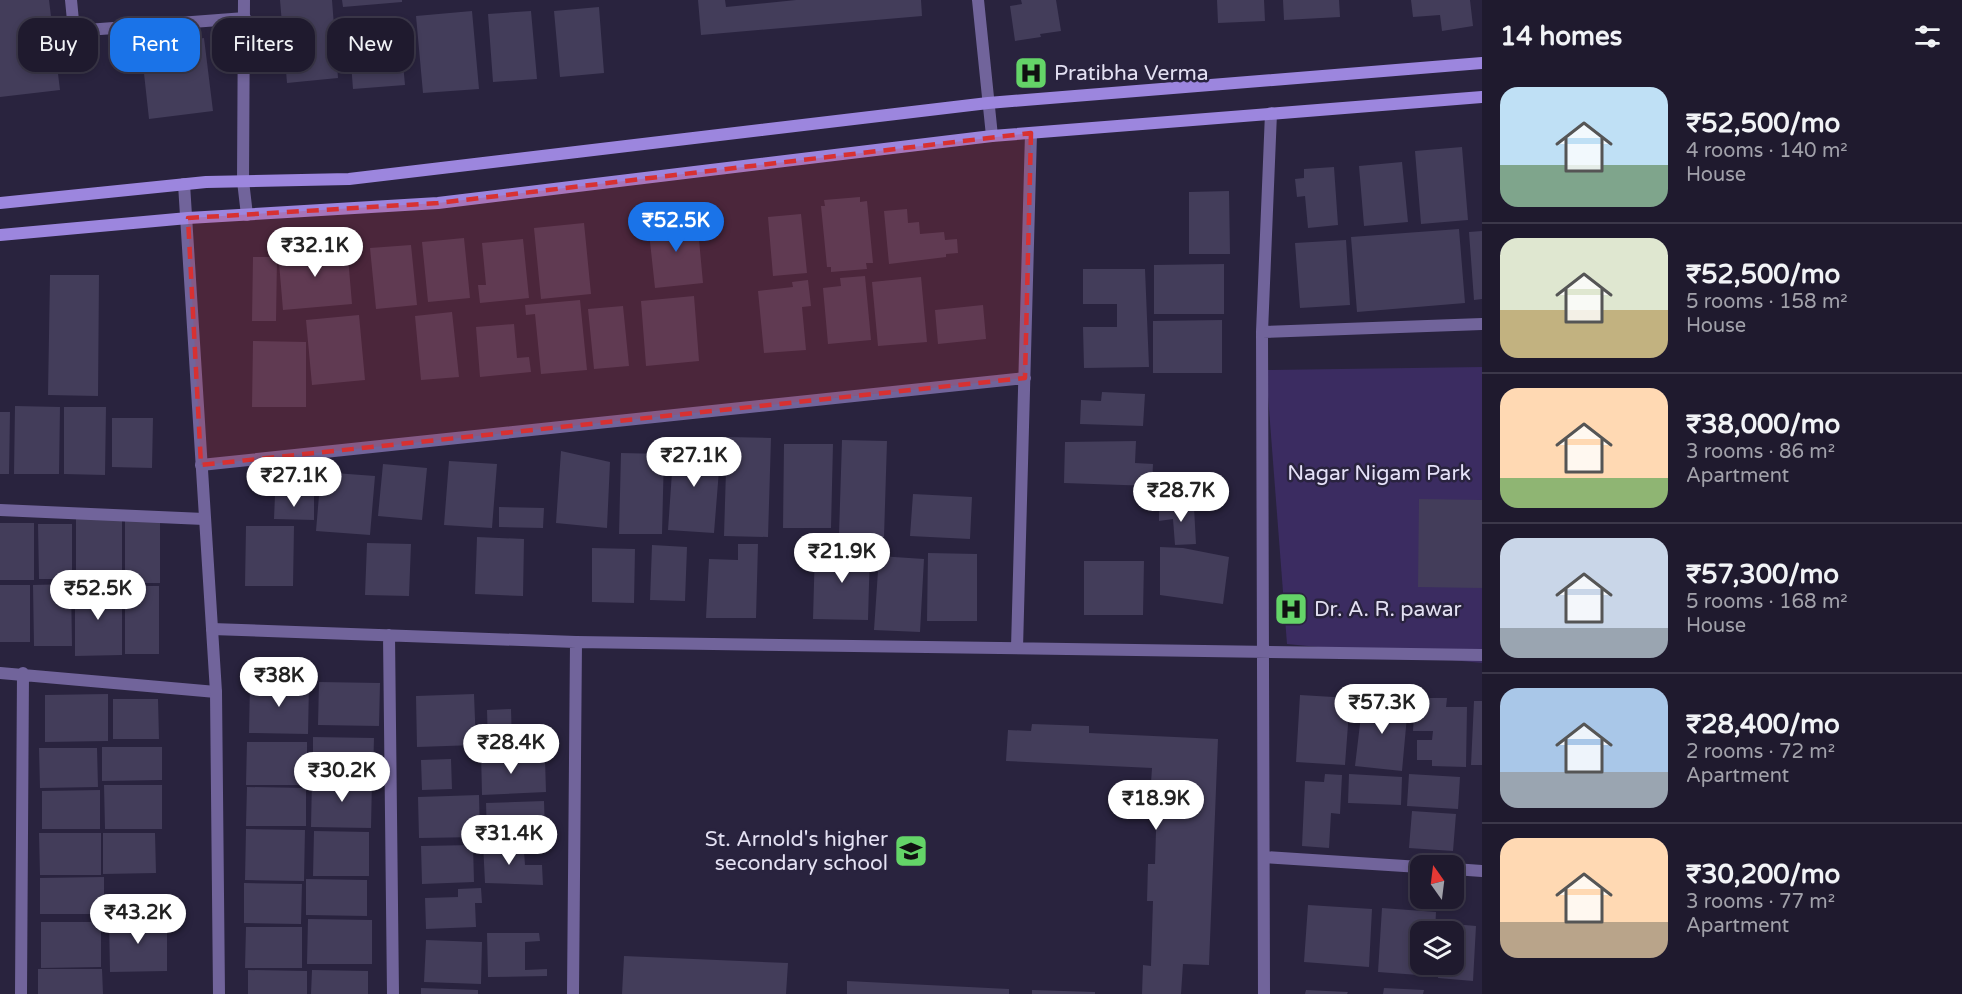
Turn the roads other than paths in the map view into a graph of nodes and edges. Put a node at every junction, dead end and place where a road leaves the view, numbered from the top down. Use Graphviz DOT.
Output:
graph roads {
  1 [pos="71,0"];
  2 [pos="244,0"];
  3 [pos="978,0"];
  4 [pos="245,18"];
  5 [pos="212,21"];
  6 [pos="1482,63"];
  7 [pos="244,72"];
  8 [pos="1482,97"];
  9 [pos="988,103"];
  10 [pos="1271,113"];
  11 [pos="1031,133"];
  12 [pos="992,136"];
  13 [pos="243,181"];
  14 [pos="184,184"];
  15 [pos="0,203"];
  16 [pos="247,215"];
  17 [pos="188,218"];
  18 [pos="0,235"];
  19 [pos="1482,324"];
  20 [pos="1262,332"];
  21 [pos="1024,378"];
  22 [pos="201,465"];
  23 [pos="0,510"];
  24 [pos="204,519"];
  25 [pos="212,629"];
  26 [pos="389,635"];
  27 [pos="576,642"];
  28 [pos="1017,648"];
  29 [pos="1262,652"];
  30 [pos="1482,655"];
  31 [pos="0,673"];
  32 [pos="22,673"];
  33 [pos="216,692"];
  34 [pos="1264,856"];
  35 [pos="1410,866"];
  36 [pos="1464,870"];
  37 [pos="1482,871"];
  38 [pos="21,994"];
  39 [pos="219,994"];
  40 [pos="393,994"];
  41 [pos="573,994"];
  42 [pos="1264,994"];
  1 -- 5 [label="street"];
  2 -- 4 [label="street"];
  3 -- 9 [label="street"];
  6 -- 9 [label="main road"];
  7 -- 13 [label="street"];
  8 -- 10 [label="main road"];
  9 -- 12 [label="street"];
  9 -- 13 [label="main road"];
  10 -- 11 [label="main road"];
  10 -- 20 [label="street"];
  11 -- 12 [label="main road"];
  11 -- 21 [label="street"];
  12 -- 16 [label="main road"];
  13 -- 14 [label="main road"];
  13 -- 16 [label="street"];
  14 -- 15 [label="main road"];
  14 -- 17 [label="street"];
  16 -- 17 [label="main road"];
  17 -- 18 [label="main road"];
  17 -- 22 [label="street"];
  19 -- 20 [label="street"];
  20 -- 29 [label="street"];
  21 -- 22 [label="street"];
  21 -- 28 [label="street"];
  22 -- 24 [label="street"];
  23 -- 24 [label="street"];
  24 -- 25 [label="street"];
  25 -- 26 [label="street"];
  25 -- 33 [label="street"];
  26 -- 27 [label="street"];
  26 -- 40 [label="street"];
  27 -- 28 [label="street"];
  27 -- 41 [label="street"];
  28 -- 29 [label="street"];
  29 -- 30 [label="street"];
  29 -- 34 [label="street"];
  31 -- 32 [label="street"];
  32 -- 33 [label="street"];
  32 -- 38 [label="street"];
  33 -- 39 [label="street"];
  34 -- 35 [label="street"];
  34 -- 42 [label="street"];
  36 -- 37 [label="street"];
}
